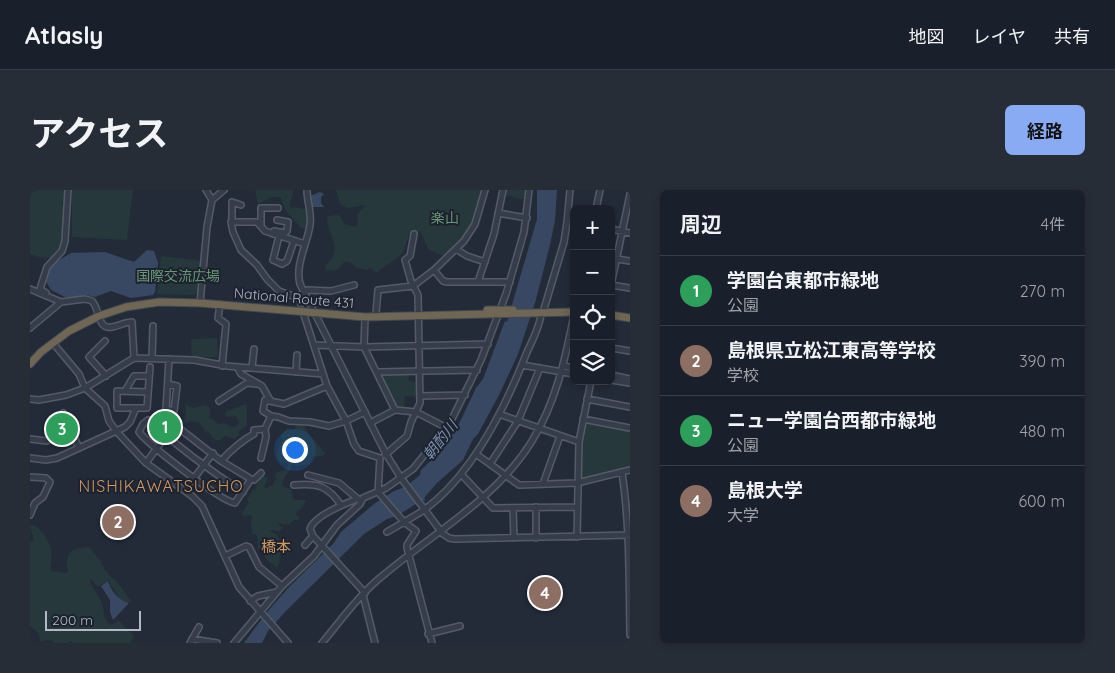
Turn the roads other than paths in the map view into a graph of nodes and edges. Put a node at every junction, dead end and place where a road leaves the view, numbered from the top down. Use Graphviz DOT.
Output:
graph roads {
  1 [pos="68,190"];
  2 [pos="207,190"];
  3 [pos="224,190"];
  4 [pos="307,190"];
  5 [pos="485,190"];
  6 [pos="502,190"];
  7 [pos="529,190"];
  8 [pos="570,190"];
  9 [pos="600,190"];
  10 [pos="630,194"];
  11 [pos="211,199"];
  12 [pos="241,204"];
  13 [pos="629,204"];
  14 [pos="570,205"];
  15 [pos="597,205"];
  16 [pos="278,208"];
  17 [pos="498,213"];
  18 [pos="527,218"];
  19 [pos="277,220"];
  20 [pos="232,222"];
  21 [pos="260,226"];
  22 [pos="570,226"];
  23 [pos="615,230"];
  24 [pos="622,231"];
  25 [pos="630,233"];
  26 [pos="273,234"];
  27 [pos="414,234"];
  28 [pos="279,236"];
  29 [pos="294,241"];
  30 [pos="305,244"];
  31 [pos="456,249"];
  32 [pos="617,259"];
  33 [pos="630,261"];
  34 [pos="485,262"];
  35 [pos="615,268"];
  36 [pos="434,270"];
  37 [pos="478,282"];
  38 [pos="510,282"];
  39 [pos="354,286"];
  40 [pos="414,286"];
  41 [pos="615,286"];
  42 [pos="630,288"];
  43 [pos="30,290"];
  44 [pos="304,292"];
  45 [pos="50,298"];
  46 [pos="200,301"];
  47 [pos="61,302"];
  48 [pos="220,304"];
  49 [pos="570,308"];
  50 [pos="314,310"];
  51 [pos="540,311"];
  52 [pos="503,312"];
  53 [pos="98,313"];
  54 [pos="376,313"];
  55 [pos="419,314"];
  56 [pos="570,314"];
  57 [pos="304,315"];
  58 [pos="615,316"];
  59 [pos="365,317"];
  60 [pos="630,318"];
  61 [pos="615,320"];
  62 [pos="630,322"];
  63 [pos="153,326"];
  64 [pos="30,328"];
  65 [pos="570,332"];
  66 [pos="105,341"];
  67 [pos="53,343"];
  68 [pos="331,344"];
  69 [pos="488,344"];
  70 [pos="314,345"];
  71 [pos="420,345"];
  72 [pos="88,346"];
  73 [pos="364,347"];
  74 [pos="254,349"];
  75 [pos="615,349"];
  76 [pos="630,351"];
  77 [pos="93,352"];
  78 [pos="297,355"];
  79 [pos="30,358"];
  80 [pos="134,358"];
  81 [pos="152,358"];
  82 [pos="169,359"];
  83 [pos="30,364"];
  84 [pos="522,365"];
  85 [pos="222,366"];
  86 [pos="236,367"];
  87 [pos="252,367"];
  88 [pos="150,368"];
  89 [pos="540,368"];
  90 [pos="570,368"];
  91 [pos="562,369"];
  92 [pos="477,370"];
  93 [pos="420,371"];
  94 [pos="296,372"];
  95 [pos="377,372"];
  96 [pos="570,372"];
  97 [pos="241,374"];
  98 [pos="323,374"];
  99 [pos="106,376"];
  100 [pos="149,376"];
  101 [pos="615,376"];
  102 [pos="630,378"];
  103 [pos="615,381"];
  104 [pos="247,383"];
  105 [pos="630,383"];
  106 [pos="168,384"];
  107 [pos="260,384"];
  108 [pos="590,385"];
  109 [pos="327,386"];
  110 [pos="85,388"];
  111 [pos="125,391"];
  112 [pos="148,392"];
  113 [pos="465,395"];
  114 [pos="421,396"];
  115 [pos="30,399"];
  116 [pos="270,400"];
  117 [pos="587,400"];
  118 [pos="219,401"];
  119 [pos="630,406"];
  120 [pos="136,408"];
  121 [pos="395,410"];
  122 [pos="63,412"];
  123 [pos="365,412"];
  124 [pos="416,412"];
  125 [pos="499,414"];
  126 [pos="271,416"];
  127 [pos="583,419"];
  128 [pos="346,421"];
  129 [pos="518,421"];
  130 [pos="370,423"];
  131 [pos="447,428"];
  132 [pos="539,428"];
  133 [pos="630,428"];
  134 [pos="265,429"];
  135 [pos="72,432"];
  136 [pos="117,432"];
  137 [pos="165,436"];
  138 [pos="560,436"];
  139 [pos="30,439"];
  140 [pos="579,442"];
  141 [pos="79,448"];
  142 [pos="156,449"];
  143 [pos="213,453"];
  144 [pos="386,454"];
  145 [pos="476,454"];
  146 [pos="30,458"];
  147 [pos="261,458"];
  148 [pos="380,458"];
  149 [pos="221,461"];
  150 [pos="146,463"];
  151 [pos="490,464"];
  152 [pos="203,466"];
  153 [pos="630,470"];
  154 [pos="622,472"];
  155 [pos="262,473"];
  156 [pos="461,474"];
  157 [pos="308,475"];
  158 [pos="506,476"];
  159 [pos="30,477"];
  160 [pos="194,478"];
  161 [pos="251,479"];
  162 [pos="402,480"];
  163 [pos="296,483"];
  164 [pos="578,483"];
  165 [pos="543,484"];
  166 [pos="185,490"];
  167 [pos="243,492"];
  168 [pos="380,494"];
  169 [pos="483,497"];
  170 [pos="628,497"];
  171 [pos="359,500"];
  172 [pos="341,505"];
  173 [pos="423,507"];
  174 [pos="536,507"];
  175 [pos="577,507"];
  176 [pos="513,508"];
  177 [pos="30,515"];
  178 [pos="403,520"];
  179 [pos="441,530"];
  180 [pos="387,532"];
  181 [pos="630,535"];
  182 [pos="313,536"];
  183 [pos="577,537"];
  184 [pos="514,538"];
  185 [pos="536,538"];
  186 [pos="306,545"];
  187 [pos="323,547"];
  188 [pos="410,555"];
  189 [pos="225,556"];
  190 [pos="282,586"];
  191 [pos="277,592"];
  192 [pos="364,594"];
  193 [pos="250,601"];
  194 [pos="260,612"];
  195 [pos="460,626"];
  196 [pos="198,627"];
  197 [pos="428,634"];
  198 [pos="630,635"];
  199 [pos="191,641"];
  200 [pos="431,642"];
  201 [pos="217,643"];
  202 [pos="234,643"];
  203 [pos="288,643"];
  204 [pos="322,643"];
  205 [pos="375,643"];
  206 [pos="424,643"];
  1 -- 45 [label="street"];
  2 -- 11 [label="street"];
  3 -- 11 [label="street"];
  4 -- 30 [label="street"];
  5 -- 31 [label="street"];
  6 -- 17 [label="street"];
  7 -- 18 [label="street"];
  8 -- 14 [label="street"];
  9 -- 15 [label="street"];
  10 -- 13 [label="street"];
  11 -- 46 [label="street"];
  12 -- 20 [label="street"];
  13 -- 24 [label="street"];
  16 -- 21 [label="street"];
  17 -- 18 [label="street"];
  17 -- 34 [label="street"];
  18 -- 38 [label="street"];
  19 -- 26 [label="street"];
  20 -- 21 [label="street"];
  20 -- 44 [label="street"];
  21 -- 26 [label="street"];
  22 -- 51 [label="street"];
  23 -- 24 [label="street"];
  24 -- 25 [label="street"];
  24 -- 32 [label="street"];
  26 -- 28 [label="street"];
  27 -- 40 [label="street"];
  28 -- 29 [label="street"];
  28 -- 29 [label="street"];
  29 -- 30 [label="street"];
  30 -- 44 [label="street"];
  31 -- 34 [label="street"];
  31 -- 36 [label="street"];
  32 -- 33 [label="street"];
  32 -- 35 [label="street"];
  34 -- 37 [label="street"];
  36 -- 37 [label="street"];
  36 -- 40 [label="street"];
  37 -- 38 [label="street"];
  38 -- 52 [label="street"];
  39 -- 44 [label="street"];
  40 -- 54 [label="street"];
  40 -- 55 [label="street"];
  41 -- 42 [label="street"];
  43 -- 45 [label="street"];
  44 -- 50 [label="street"];
  45 -- 47 [label="street"];
  46 -- 48 [label="highway, National Route 431"];
  46 -- 50 [label="highway, National Route 431"];
  46 -- 53 [label="highway, National Route 431"];
  47 -- 53 [label="street"];
  47 -- 64 [label="street"];
  48 -- 50 [label="highway, National Route 431"];
  48 -- 85 [label="street"];
  49 -- 51 [label="highway, National Route 431"];
  50 -- 54 [label="highway, National Route 431"];
  50 -- 59 [label="highway, National Route 431"];
  50 -- 68 [label="street"];
  51 -- 52 [label="highway, National Route 431"];
  51 -- 56 [label="highway, National Route 431"];
  51 -- 84 [label="street"];
  52 -- 55 [label="highway, National Route 431"];
  52 -- 69 [label="street"];
  53 -- 67 [label="highway, National Route 431"];
  53 -- 79 [label="highway, National Route 431"];
  53 -- 80 [label="street"];
  54 -- 55 [label="highway, National Route 431"];
  55 -- 59 [label="highway, National Route 431"];
  55 -- 71 [label="street"];
  57 -- 70 [label="street"];
  58 -- 60 [label="highway"];
  59 -- 73 [label="street"];
  61 -- 62 [label="highway"];
  63 -- 81 [label="street"];
  65 -- 91 [label="street"];
  66 -- 77 [label="street"];
  67 -- 83 [label="highway, National Route 431"];
  67 -- 110 [label="street"];
  68 -- 70 [label="street"];
  68 -- 73 [label="street"];
  68 -- 123 [label="street"];
  69 -- 71 [label="street"];
  69 -- 92 [label="street"];
  70 -- 98 [label="street"];
  71 -- 73 [label="street"];
  71 -- 93 [label="street"];
  72 -- 77 [label="street"];
  73 -- 95 [label="street"];
  74 -- 87 [label="street"];
  75 -- 76 [label="street"];
  77 -- 99 [label="street"];
  78 -- 94 [label="street"];
  80 -- 81 [label="street"];
  80 -- 99 [label="street"];
  81 -- 82 [label="street"];
  82 -- 85 [label="street"];
  82 -- 106 [label="street"];
  84 -- 89 [label="street"];
  84 -- 125 [label="street"];
  85 -- 86 [label="street"];
  86 -- 87 [label="street"];
  86 -- 97 [label="street"];
  87 -- 94 [label="street"];
  88 -- 100 [label="street"];
  89 -- 91 [label="street"];
  89 -- 129 [label="street"];
  90 -- 91 [label="street"];
  91 -- 96 [label="street"];
  91 -- 132 [label="street"];
  92 -- 93 [label="street"];
  92 -- 113 [label="street"];
  93 -- 95 [label="street"];
  93 -- 114 [label="street"];
  94 -- 98 [label="street"];
  95 -- 121 [label="street"];
  97 -- 104 [label="street"];
  97 -- 107 [label="street"];
  98 -- 109 [label="street"];
  99 -- 110 [label="street"];
  100 -- 111 [label="street"];
  100 -- 112 [label="street"];
  101 -- 102 [label="street"];
  103 -- 105 [label="street"];
  104 -- 107 [label="street"];
  104 -- 118 [label="street"];
  106 -- 106 [label="street"];
  107 -- 116 [label="street"];
  108 -- 117 [label="street"];
  109 -- 116 [label="street"];
  109 -- 128 [label="street"];
  110 -- 115 [label="street"];
  110 -- 136 [label="street"];
  111 -- 112 [label="street"];
  111 -- 120 [label="street"];
  112 -- 120 [label="street"];
  113 -- 114 [label="street"];
  113 -- 131 [label="street"];
  114 -- 124 [label="street"];
  116 -- 126 [label="street"];
  117 -- 119 [label="street"];
  117 -- 127 [label="street"];
  120 -- 136 [label="street"];
  121 -- 124 [label="street"];
  121 -- 130 [label="street"];
  122 -- 135 [label="street"];
  123 -- 128 [label="street"];
  123 -- 130 [label="street"];
  124 -- 131 [label="street"];
  124 -- 144 [label="street"];
  125 -- 129 [label="street"];
  125 -- 145 [label="street"];
  126 -- 128 [label="street"];
  126 -- 134 [label="street"];
  127 -- 133 [label="street"];
  127 -- 140 [label="street"];
  128 -- 148 [label="street"];
  129 -- 132 [label="street"];
  129 -- 151 [label="street"];
  130 -- 144 [label="street"];
  131 -- 162 [label="street"];
  132 -- 138 [label="street"];
  132 -- 158 [label="street"];
  134 -- 147 [label="street"];
  134 -- 149 [label="street"];
  135 -- 139 [label="street"];
  135 -- 141 [label="street"];
  136 -- 141 [label="street"];
  136 -- 150 [label="street"];
  137 -- 142 [label="street"];
  137 -- 142 [label="street"];
  137 -- 143 [label="street"];
  137 -- 152 [label="street"];
  138 -- 140 [label="street"];
  138 -- 165 [label="street"];
  140 -- 164 [label="street"];
  141 -- 146 [label="street"];
  142 -- 150 [label="street"];
  142 -- 160 [label="street"];
  143 -- 149 [label="street"];
  143 -- 152 [label="street"];
  144 -- 148 [label="street"];
  144 -- 162 [label="street"];
  145 -- 151 [label="street"];
  145 -- 156 [label="street"];
  148 -- 168 [label="street"];
  149 -- 161 [label="street"];
  150 -- 166 [label="street"];
  151 -- 158 [label="street"];
  152 -- 160 [label="street"];
  152 -- 167 [label="street"];
  153 -- 154 [label="street"];
  154 -- 164 [label="street"];
  154 -- 170 [label="street"];
  155 -- 161 [label="street"];
  156 -- 169 [label="street"];
  156 -- 173 [label="street"];
  157 -- 171 [label="street"];
  158 -- 165 [label="street"];
  158 -- 169 [label="street"];
  159 -- 177 [label="street"];
  160 -- 166 [label="street"];
  160 -- 167 [label="street"];
  161 -- 167 [label="street"];
  162 -- 168 [label="street"];
  162 -- 173 [label="street"];
  163 -- 172 [label="street"];
  164 -- 165 [label="street"];
  164 -- 175 [label="street"];
  166 -- 189 [label="street"];
  168 -- 171 [label="street"];
  168 -- 178 [label="street"];
  169 -- 176 [label="street"];
  169 -- 179 [label="street"];
  170 -- 181 [label="street"];
  171 -- 172 [label="street"];
  171 -- 187 [label="street"];
  172 -- 182 [label="street"];
  173 -- 178 [label="street"];
  173 -- 179 [label="street"];
  174 -- 175 [label="street"];
  174 -- 176 [label="street"];
  174 -- 185 [label="street"];
  175 -- 183 [label="street"];
  176 -- 184 [label="street"];
  178 -- 180 [label="street"];
  178 -- 188 [label="street"];
  179 -- 184 [label="street"];
  179 -- 188 [label="street"];
  181 -- 183 [label="street"];
  181 -- 198 [label="street"];
  182 -- 186 [label="street"];
  182 -- 187 [label="street"];
  183 -- 185 [label="street"];
  184 -- 185 [label="street"];
  187 -- 190 [label="street"];
  187 -- 192 [label="street"];
  188 -- 192 [label="street"];
  188 -- 197 [label="street"];
  189 -- 190 [label="street"];
  189 -- 193 [label="street"];
  190 -- 191 [label="street"];
  191 -- 193 [label="street"];
  191 -- 194 [label="street"];
  192 -- 204 [label="street"];
  192 -- 205 [label="street"];
  193 -- 194 [label="street"];
  194 -- 202 [label="street"];
  194 -- 203 [label="street"];
  195 -- 197 [label="street"];
  196 -- 199 [label="street"];
  197 -- 200 [label="street"];
  199 -- 201 [label="street"];
  200 -- 206 [label="street"];
}
